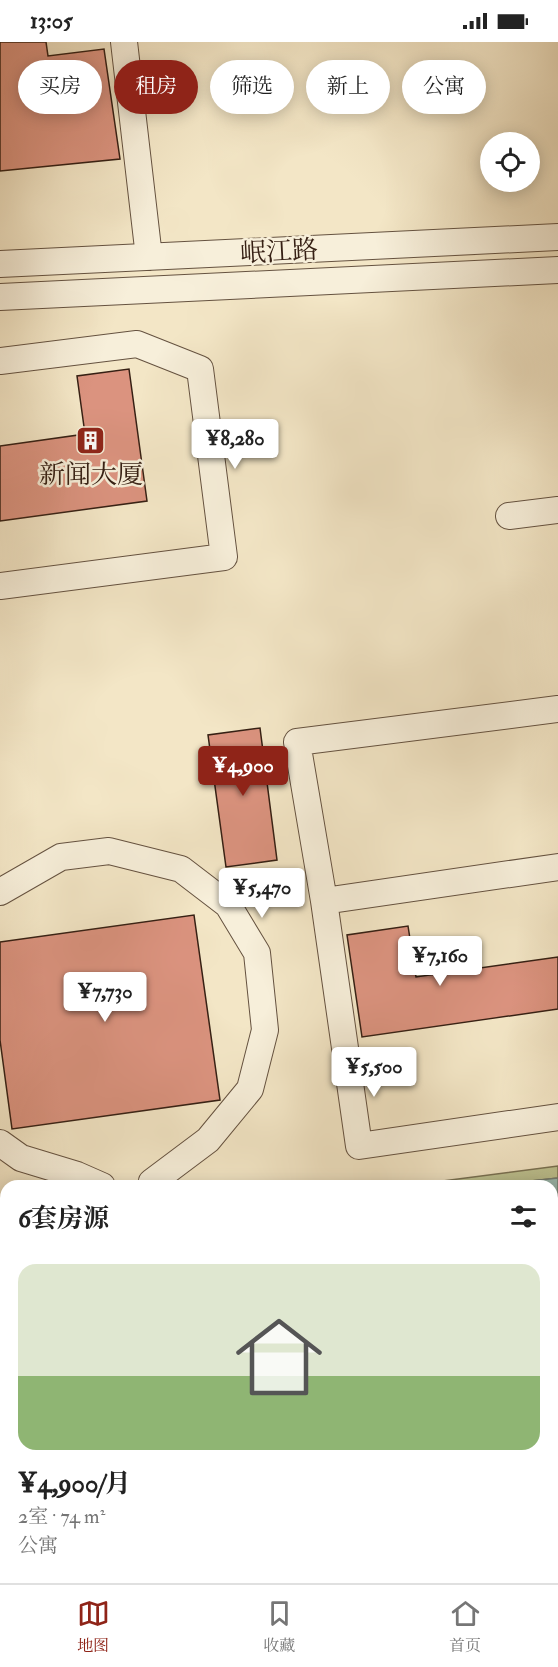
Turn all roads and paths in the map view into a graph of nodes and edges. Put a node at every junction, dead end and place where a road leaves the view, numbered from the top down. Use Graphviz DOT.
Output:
graph roads {
  1 [pos="123,42"];
  2 [pos="558,237"];
  3 [pos="149,257"];
  4 [pos="0,264"];
  5 [pos="558,270"];
  6 [pos="0,297"];
  7 [pos="0,361"];
  8 [pos="558,510"];
  9 [pos="509,516"];
  10 [pos="0,586"];
  11 [pos="558,709"];
  12 [pos="558,867"];
  13 [pos="0,892"];
  14 [pos="324,901"];
  15 [pos="558,1117"];
  16 [pos="0,1143"];
  17 [pos="88,1180"];
  18 [pos="155,1180"];
  1 -- 3 [label="street"];
  2 -- 3 [label="street, 岷江路"];
  3 -- 4 [label="street, 岷江路"];
  5 -- 6 [label="street, 岷江路"];
  7 -- 10 [label="street"];
  8 -- 9 [label="street"];
  11 -- 14 [label="street"];
  12 -- 14 [label="street"];
  13 -- 18 [label="street"];
  14 -- 15 [label="street"];
  16 -- 17 [label="street"];
}
